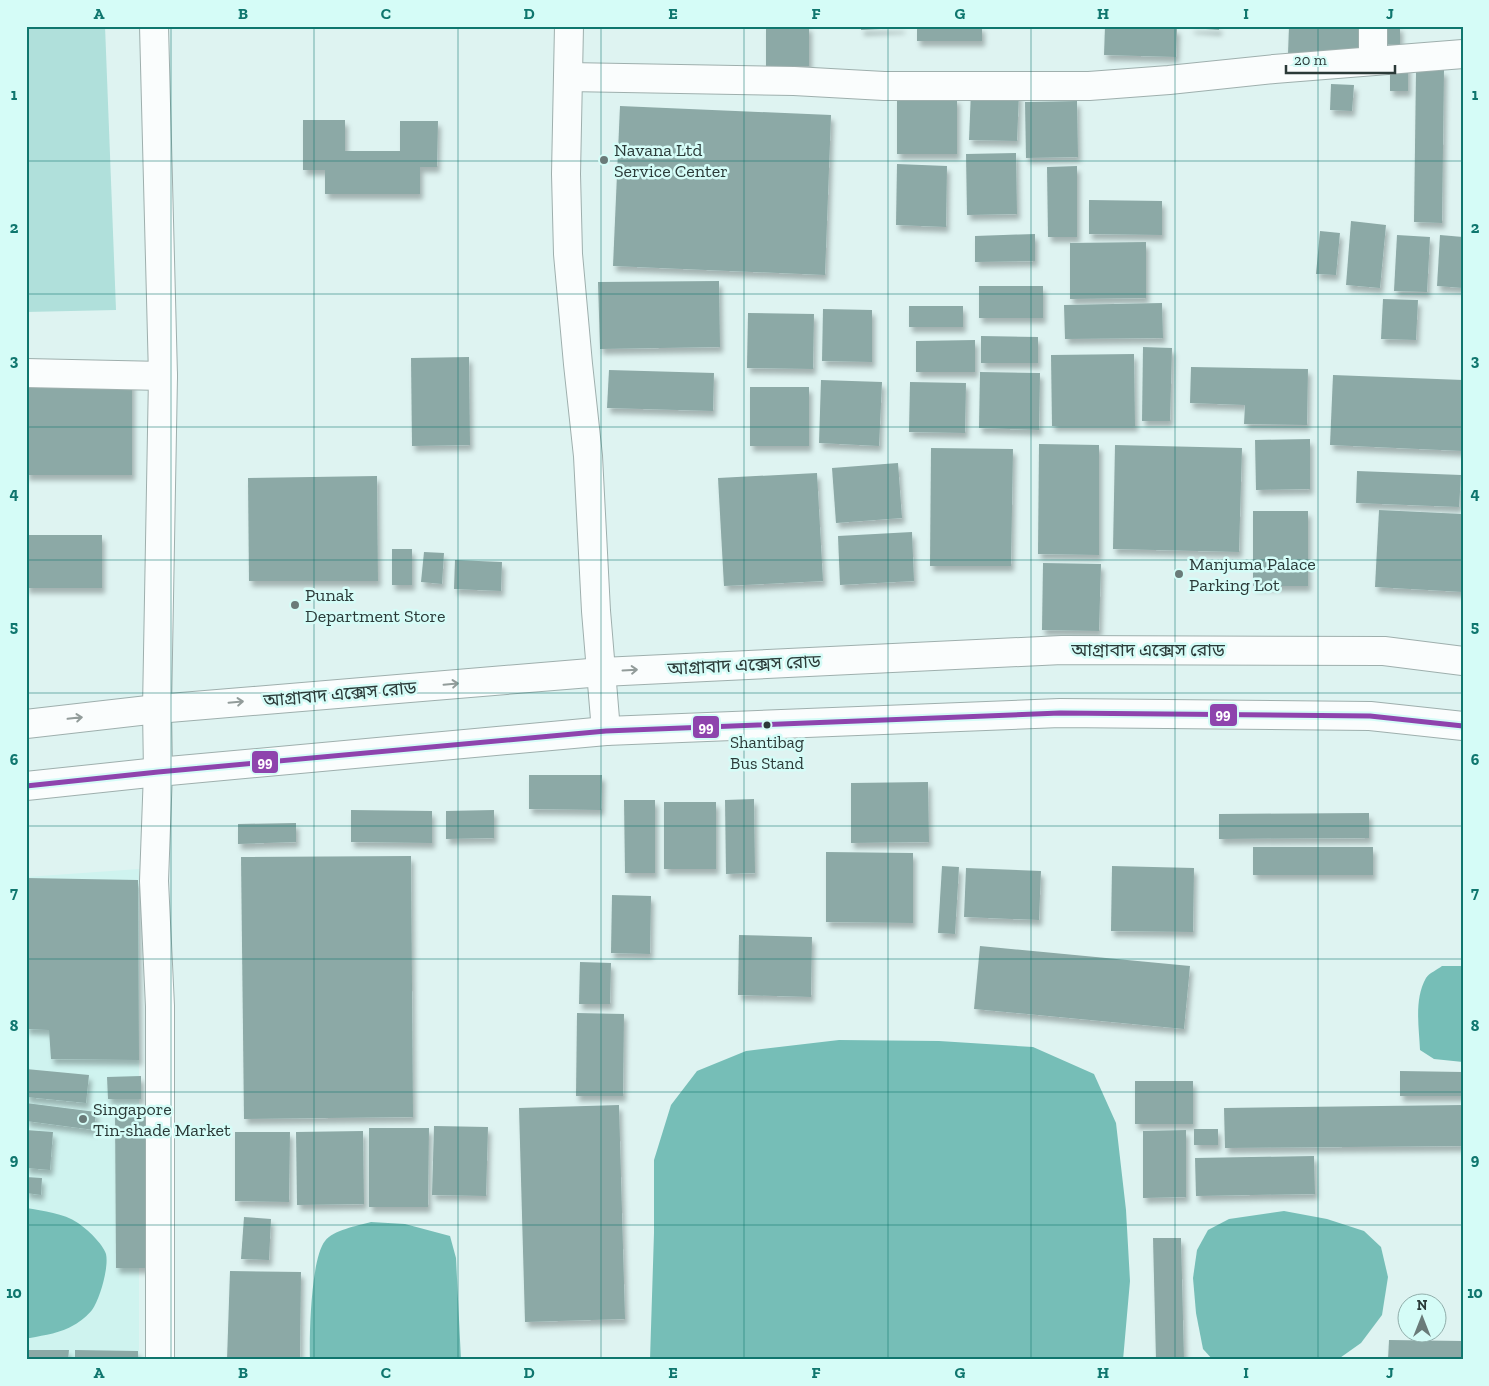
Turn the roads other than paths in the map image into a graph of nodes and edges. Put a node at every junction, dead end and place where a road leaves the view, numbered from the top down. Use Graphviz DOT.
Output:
graph roads {
  1 [pos="154,26"];
  2 [pos="569,26"];
  3 [pos="1373,26"];
  4 [pos="1463,54"];
  5 [pos="1372,61"];
  6 [pos="568,78"];
  7 [pos="26,373"];
  8 [pos="163,376"];
  9 [pos="1463,661"];
  10 [pos="602,672"];
  11 [pos="157,709"];
  12 [pos="26,724"];
  13 [pos="1463,726"];
  14 [pos="606,731"];
  15 [pos="158,772"];
  16 [pos="26,786"];
  17 [pos="160,1360"];
  1 -- 8 [label="street"];
  2 -- 6 [label="street"];
  3 -- 5 [label="street"];
  4 -- 5 [label="street"];
  5 -- 6 [label="street"];
  6 -- 10 [label="street"];
  7 -- 8 [label="street"];
  8 -- 11 [label="street"];
  10 -- 9 [label="street, আগ্রাবাদ এক্সেস রোড, one-way"];
  11 -- 10 [label="street, আগ্রাবাদ এক্সেস রোড, one-way"];
  10 -- 14 [label="street"];
  12 -- 11 [label="street, আগ্রাবাদ এক্সেস রোড, one-way"];
  11 -- 15 [label="street"];
  13 -- 14 [label="street"];
  14 -- 15 [label="street"];
  15 -- 16 [label="street"];
  15 -- 17 [label="street"];
}
